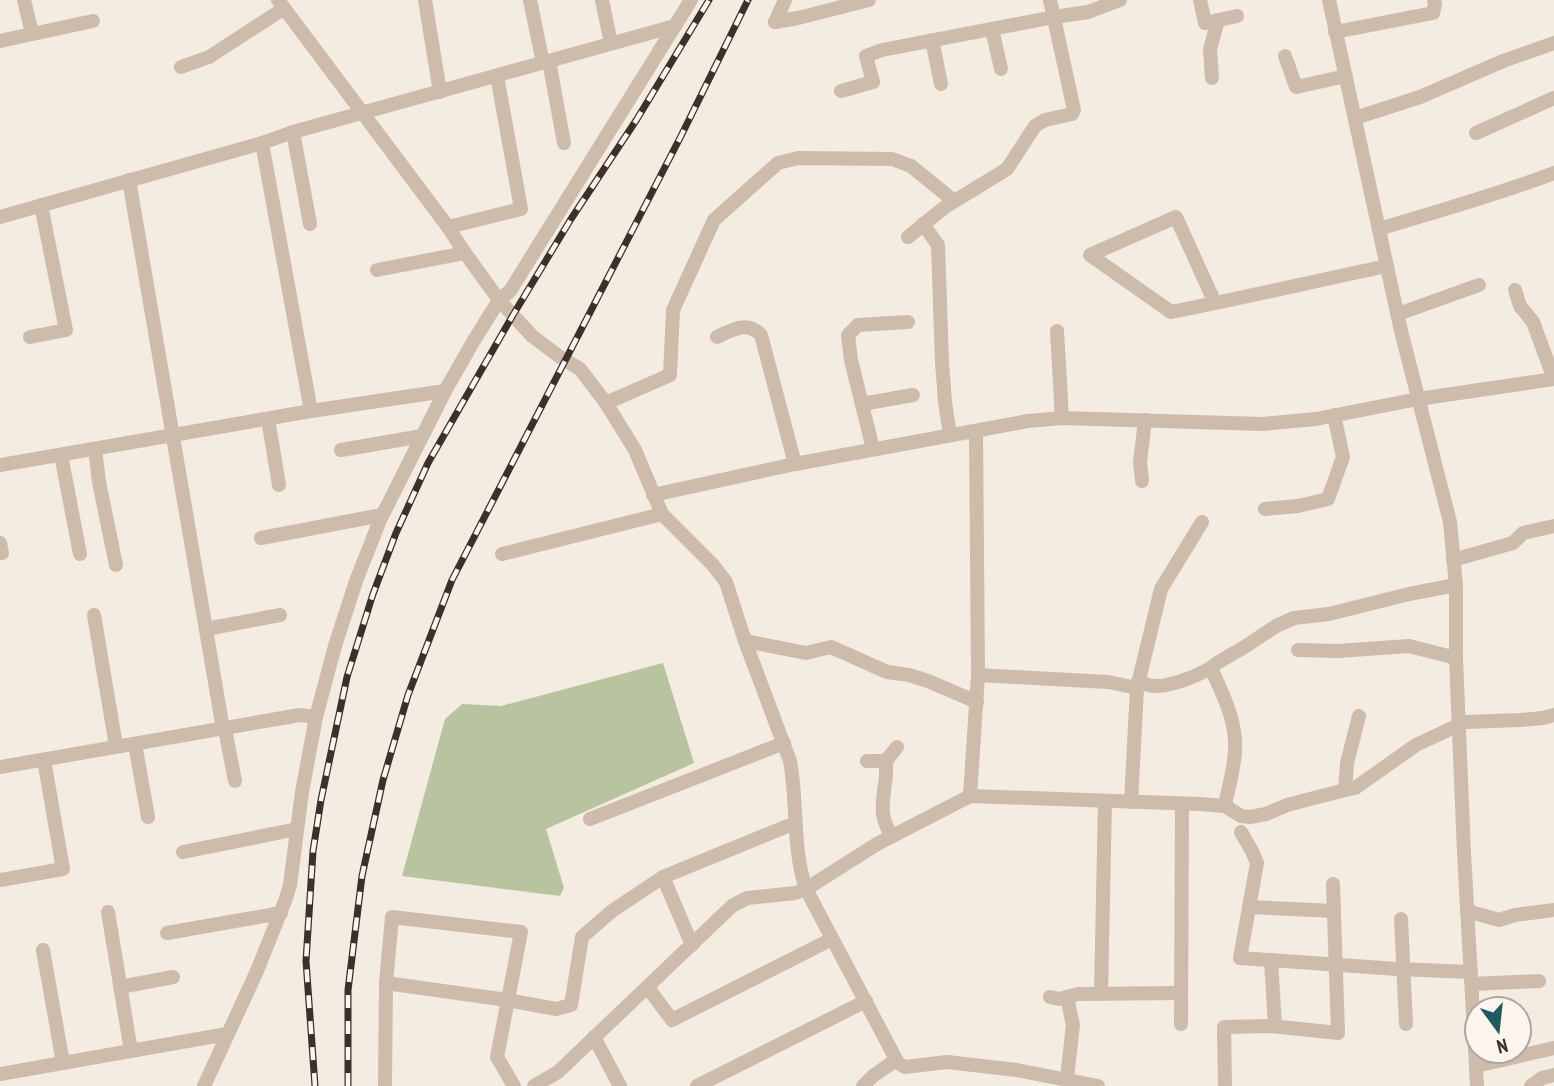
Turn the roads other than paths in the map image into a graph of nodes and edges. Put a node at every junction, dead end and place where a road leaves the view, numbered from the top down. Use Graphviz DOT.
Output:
graph roads {
  1 [pos="24,0"];
  2 [pos="425,0"];
  3 [pos="530,0"];
  4 [pos="601,0"];
  5 [pos="691,0"];
  6 [pos="785,0"];
  7 [pos="869,0"];
  8 [pos="1050,0"];
  9 [pos="1121,0"];
  10 [pos="1200,0"];
  11 [pos="1329,0"];
  12 [pos="1434,0"];
  13 [pos="281,4"];
  14 [pos="1237,16"];
  15 [pos="1054,17"];
  16 [pos="1218,20"];
  17 [pos="93,21"];
  18 [pos="675,26"];
  19 [pos="992,29"];
  20 [pos="1335,32"];
  21 [pos="32,33"];
  22 [pos="932,40"];
  23 [pos="0,41"];
  24 [pos="611,43"];
  25 [pos="1554,43"];
  26 [pos="1285,56"];
  27 [pos="546,62"];
  28 [pos="181,67"];
  29 [pos="1001,69"];
  30 [pos="497,76"];
  31 [pos="1346,76"];
  32 [pos="1212,78"];
  33 [pos="941,84"];
  34 [pos="841,91"];
  35 [pos="440,92"];
  36 [pos="1554,98"];
  37 [pos="362,113"];
  38 [pos="1356,118"];
  39 [pos="293,132"];
  40 [pos="1476,133"];
  41 [pos="262,143"];
  42 [pos="564,143"];
  43 [pos="1554,173"];
  44 [pos="129,180"];
  45 [pos="954,201"];
  46 [pos="41,205"];
  47 [pos="0,217"];
  48 [pos="923,224"];
  49 [pos="310,225"];
  50 [pos="448,227"];
  51 [pos="1379,229"];
  52 [pos="908,237"];
  53 [pos="465,253"];
  54 [pos="1387,266"];
  55 [pos="377,270"];
  56 [pos="1479,285"];
  57 [pos="1515,290"];
  58 [pos="499,300"];
  59 [pos="1215,303"];
  60 [pos="1398,314"];
  61 [pos="908,322"];
  62 [pos="1057,331"];
  63 [pos="30,337"];
  64 [pos="717,337"];
  65 [pos="445,391"];
  66 [pos="913,395"];
  67 [pos="1418,398"];
  68 [pos="606,403"];
  69 [pos="862,404"];
  70 [pos="311,411"];
  71 [pos="1334,415"];
  72 [pos="1062,418"];
  73 [pos="268,419"];
  74 [pos="1145,420"];
  75 [pos="976,431"];
  76 [pos="950,435"];
  77 [pos="173,436"];
  78 [pos="422,436"];
  79 [pos="95,449"];
  80 [pos="873,449"];
  81 [pos="341,450"];
  82 [pos="61,455"];
  83 [pos="795,464"];
  84 [pos="0,465"];
  85 [pos="1142,481"];
  86 [pos="279,485"];
  87 [pos="653,495"];
  88 [pos="1265,509"];
  89 [pos="662,514"];
  90 [pos="382,515"];
  91 [pos="1202,522"];
  92 [pos="1554,526"];
  93 [pos="261,538"];
  94 [pos="80,554"];
  95 [pos="502,554"];
  96 [pos="1453,560"];
  97 [pos="116,565"];
  98 [pos="1456,585"];
  99 [pos="94,615"];
  100 [pos="280,615"];
  101 [pos="206,629"];
  102 [pos="745,641"];
  103 [pos="1298,650"];
  104 [pos="1456,658"];
  105 [pos="1210,668"];
  106 [pos="978,675"];
  107 [pos="1137,684"];
  108 [pos="977,702"];
  109 [pos="1554,715"];
  110 [pos="1359,716"];
  111 [pos="316,717"];
  112 [pos="1459,725"];
  113 [pos="224,729"];
  114 [pos="784,743"];
  115 [pos="135,744"];
  116 [pos="116,746"];
  117 [pos="897,747"];
  118 [pos="44,760"];
  119 [pos="867,761"];
  120 [pos="887,761"];
  121 [pos="0,767"];
  122 [pos="235,781"];
  123 [pos="1345,790"];
  124 [pos="970,796"];
  125 [pos="1105,801"];
  126 [pos="1131,802"];
  127 [pos="1182,804"];
  128 [pos="1225,806"];
  129 [pos="148,817"];
  130 [pos="590,819"];
  131 [pos="795,823"];
  132 [pos="296,829"];
  133 [pos="1241,832"];
  134 [pos="891,836"];
  135 [pos="183,852"];
  136 [pos="663,877"];
  137 [pos="0,880"];
  138 [pos="1333,884"];
  139 [pos="806,889"];
  140 [pos="1249,907"];
  141 [pos="1554,910"];
  142 [pos="1334,911"];
  143 [pos="1467,911"];
  144 [pos="108,912"];
  145 [pos="281,913"];
  146 [pos="1401,919"];
  147 [pos="167,933"];
  148 [pos="832,939"];
  149 [pos="691,945"];
  150 [pos="43,950"];
  151 [pos="1271,960"];
  152 [pos="1336,964"];
  153 [pos="1404,969"];
  154 [pos="173,977"];
  155 [pos="1471,978"];
  156 [pos="1539,981"];
  157 [pos="386,983"];
  158 [pos="120,987"];
  159 [pos="648,988"];
  160 [pos="1101,993"];
  161 [pos="1181,993"];
  162 [pos="1050,997"];
  163 [pos="1067,997"];
  164 [pos="507,1000"];
  165 [pos="866,1001"];
  166 [pos="1181,1024"];
  167 [pos="1406,1024"];
  168 [pos="1275,1026"];
  169 [pos="227,1034"];
  170 [pos="594,1037"];
  171 [pos="1554,1048"];
  172 [pos="131,1051"];
  173 [pos="896,1060"];
  174 [pos="63,1063"];
  175 [pos="1476,1066"];
  176 [pos="0,1074"];
  177 [pos="1554,1075"];
  178 [pos="1067,1079"];
  179 [pos="204,1086"];
  180 [pos="385,1086"];
  181 [pos="514,1086"];
  182 [pos="534,1086"];
  183 [pos="620,1086"];
  184 [pos="697,1086"];
  185 [pos="863,1086"];
  186 [pos="1098,1086"];
  187 [pos="1225,1086"];
  188 [pos="1477,1086"];
  189 [pos="1531,1086"];
  1 -- 21 [label="street"];
  2 -- 35 [label="street"];
  3 -- 27 [label="street"];
  4 -- 24 [label="street"];
  5 -- 18 [label="street"];
  6 -- 7 [label="street"];
  8 -- 15 [label="street"];
  9 -- 15 [label="street"];
  10 -- 16 [label="street"];
  11 -- 20 [label="street"];
  12 -- 20 [label="street"];
  13 -- 28 [label="street"];
  13 -- 37 [label="street"];
  14 -- 16 [label="street"];
  15 -- 19 [label="street"];
  15 -- 45 [label="street"];
  16 -- 32 [label="street"];
  17 -- 21 [label="street"];
  18 -- 24 [label="street"];
  18 -- 58 [label="street"];
  19 -- 22 [label="street"];
  19 -- 29 [label="street"];
  20 -- 31 [label="street"];
  21 -- 23 [label="street"];
  22 -- 33 [label="street"];
  22 -- 34 [label="street"];
  24 -- 27 [label="street"];
  25 -- 38 [label="street"];
  26 -- 31 [label="street"];
  27 -- 30 [label="street"];
  27 -- 42 [label="street"];
  30 -- 35 [label="street"];
  30 -- 50 [label="street"];
  31 -- 38 [label="street"];
  35 -- 37 [label="street"];
  36 -- 40 [label="street"];
  37 -- 39 [label="street"];
  37 -- 50 [label="street"];
  38 -- 51 [label="street"];
  39 -- 41 [label="street"];
  39 -- 49 [label="street"];
  41 -- 44 [label="street"];
  41 -- 70 [label="street"];
  43 -- 51 [label="street"];
  44 -- 46 [label="street"];
  44 -- 77 [label="street"];
  45 -- 48 [label="street"];
  45 -- 68 [label="street"];
  46 -- 47 [label="street"];
  46 -- 63 [label="street"];
  48 -- 52 [label="street"];
  48 -- 76 [label="street"];
  50 -- 53 [label="street"];
  51 -- 54 [label="street"];
  53 -- 55 [label="street"];
  53 -- 58 [label="street"];
  54 -- 59 [label="street"];
  54 -- 60 [label="street"];
  56 -- 60 [label="street"];
  57 -- 67 [label="street"];
  58 -- 65 [label="street"];
  58 -- 68 [label="street"];
  59 -- 59 [label="street"];
  60 -- 67 [label="street"];
  61 -- 69 [label="street"];
  62 -- 72 [label="street"];
  64 -- 83 [label="street"];
  65 -- 70 [label="street"];
  65 -- 78 [label="street"];
  66 -- 69 [label="street"];
  67 -- 71 [label="street"];
  67 -- 96 [label="street"];
  68 -- 87 [label="street"];
  69 -- 80 [label="street"];
  70 -- 73 [label="street"];
  71 -- 74 [label="street"];
  71 -- 88 [label="street"];
  72 -- 74 [label="street"];
  72 -- 75 [label="street"];
  73 -- 77 [label="street"];
  73 -- 86 [label="street"];
  74 -- 85 [label="street"];
  75 -- 76 [label="street"];
  75 -- 106 [label="street"];
  76 -- 80 [label="street"];
  77 -- 79 [label="street"];
  77 -- 101 [label="street"];
  78 -- 81 [label="street"];
  78 -- 90 [label="street"];
  79 -- 82 [label="street"];
  79 -- 97 [label="street"];
  80 -- 83 [label="street"];
  82 -- 84 [label="street"];
  82 -- 94 [label="street"];
  83 -- 87 [label="street"];
  87 -- 89 [label="street"];
  89 -- 95 [label="street"];
  89 -- 102 [label="street"];
  90 -- 93 [label="street"];
  90 -- 111 [label="street"];
  91 -- 107 [label="street"];
  92 -- 96 [label="street"];
  96 -- 98 [label="street"];
  98 -- 104 [label="street"];
  98 -- 105 [label="street"];
  99 -- 116 [label="street"];
  100 -- 101 [label="street"];
  101 -- 113 [label="street"];
  102 -- 108 [label="street"];
  102 -- 114 [label="street"];
  103 -- 104 [label="street"];
  104 -- 112 [label="street"];
  105 -- 107 [label="street"];
  105 -- 128 [label="street"];
  106 -- 107 [label="street"];
  106 -- 108 [label="street"];
  107 -- 126 [label="street"];
  108 -- 124 [label="street"];
  109 -- 112 [label="street"];
  110 -- 123 [label="street"];
  111 -- 113 [label="street"];
  111 -- 132 [label="street"];
  112 -- 123 [label="street"];
  112 -- 143 [label="street"];
  113 -- 115 [label="street"];
  113 -- 122 [label="street"];
  114 -- 130 [label="street"];
  114 -- 131 [label="street"];
  115 -- 116 [label="street"];
  115 -- 129 [label="street"];
  116 -- 118 [label="street"];
  117 -- 120 [label="street"];
  118 -- 121 [label="street"];
  118 -- 137 [label="street"];
  119 -- 120 [label="street"];
  120 -- 134 [label="street"];
  123 -- 128 [label="street"];
  124 -- 125 [label="street"];
  124 -- 134 [label="street"];
  125 -- 126 [label="street"];
  125 -- 160 [label="street"];
  126 -- 127 [label="street"];
  127 -- 128 [label="street"];
  127 -- 161 [label="street"];
  131 -- 136 [label="street"];
  131 -- 139 [label="street"];
  132 -- 135 [label="street"];
  132 -- 145 [label="street"];
  133 -- 140 [label="street"];
  134 -- 139 [label="street"];
  136 -- 149 [label="street"];
  136 -- 164 [label="street"];
  138 -- 142 [label="street"];
  139 -- 148 [label="street"];
  139 -- 149 [label="street"];
  140 -- 142 [label="street"];
  140 -- 151 [label="street"];
  141 -- 143 [label="street"];
  142 -- 152 [label="street"];
  143 -- 155 [label="street"];
  144 -- 158 [label="street"];
  145 -- 147 [label="street"];
  145 -- 169 [label="street"];
  146 -- 153 [label="street"];
  148 -- 159 [label="street"];
  148 -- 165 [label="street"];
  149 -- 159 [label="street"];
  150 -- 174 [label="street"];
  151 -- 152 [label="street"];
  151 -- 168 [label="street"];
  152 -- 153 [label="street"];
  152 -- 168 [label="street"];
  153 -- 155 [label="street"];
  153 -- 167 [label="street"];
  154 -- 158 [label="street"];
  155 -- 156 [label="street"];
  155 -- 175 [label="street"];
  157 -- 164 [label="street"];
  157 -- 164 [label="street"];
  157 -- 180 [label="street"];
  158 -- 172 [label="street"];
  159 -- 170 [label="street"];
  160 -- 161 [label="street"];
  160 -- 163 [label="street"];
  161 -- 166 [label="street"];
  162 -- 163 [label="street"];
  163 -- 178 [label="street"];
  164 -- 181 [label="street"];
  165 -- 173 [label="street"];
  165 -- 184 [label="street"];
  168 -- 187 [label="street"];
  169 -- 172 [label="street"];
  169 -- 179 [label="street"];
  170 -- 182 [label="street"];
  170 -- 183 [label="street"];
  171 -- 175 [label="street"];
  172 -- 174 [label="street"];
  173 -- 178 [label="street"];
  173 -- 185 [label="street"];
  174 -- 176 [label="street"];
  175 -- 188 [label="street"];
  177 -- 189 [label="street"];
  178 -- 186 [label="street"];
}
